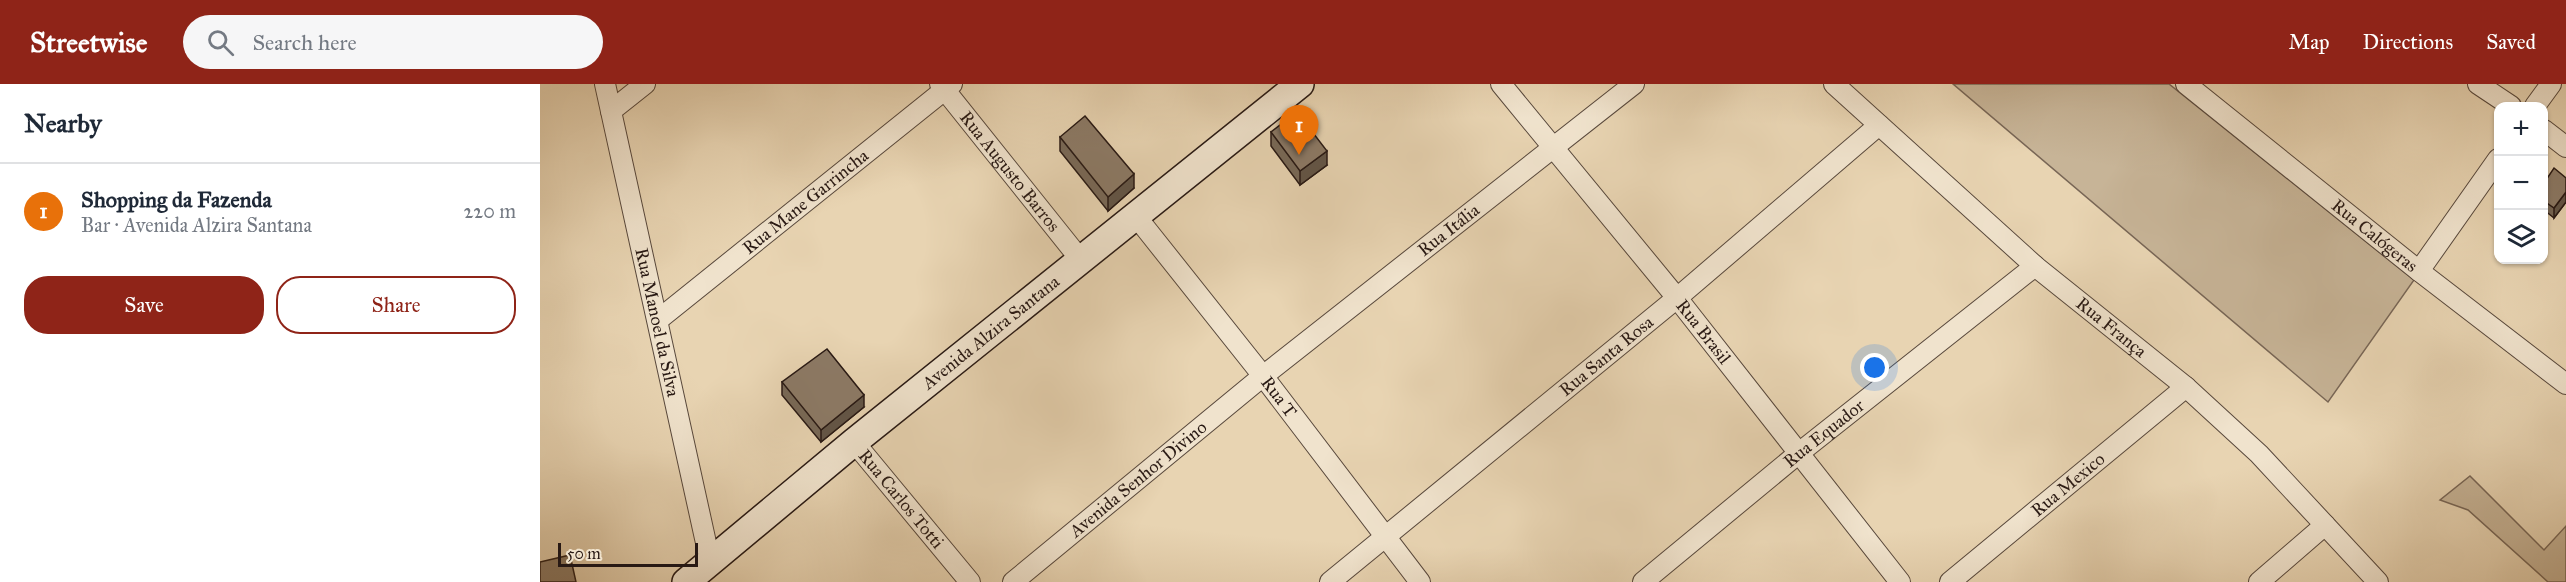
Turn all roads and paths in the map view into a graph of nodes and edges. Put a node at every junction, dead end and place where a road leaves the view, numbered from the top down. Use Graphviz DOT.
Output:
graph roads {
  1 [pos="605,84"];
  2 [pos="645,84"];
  3 [pos="1300,84"];
  4 [pos="1502,84"];
  5 [pos="1634,84"];
  6 [pos="1834,84"];
  7 [pos="2186,84"];
  8 [pos="2478,84"];
  9 [pos="2551,84"];
  10 [pos="946,86"];
  11 [pos="2505,102"];
  12 [pos="2538,102"];
  13 [pos="611,111"];
  14 [pos="1879,125"];
  15 [pos="2548,133"];
  16 [pos="1555,147"];
  17 [pos="2566,147"];
  18 [pos="2494,166"];
  19 [pos="1135,215"];
  20 [pos="1080,259"];
  21 [pos="2035,266"];
  22 [pos="2419,271"];
  23 [pos="1677,298"];
  24 [pos="658,320"];
  25 [pos="1263,376"];
  26 [pos="2566,384"];
  27 [pos="2186,387"];
  28 [pos="854,442"];
  29 [pos="1799,453"];
  30 [pos="2325,525"];
  31 [pos="1384,537"];
  32 [pos="710,561"];
  33 [pos="686,582"];
  34 [pos="970,582"];
  35 [pos="1013,582"];
  36 [pos="1330,582"];
  37 [pos="1420,582"];
  38 [pos="1643,582"];
  39 [pos="1900,582"];
  40 [pos="1950,582"];
  41 [pos="2259,582"];
  42 [pos="2378,582"];
  1 -- 13 [label="street, Rua Manoel da Silva"];
  2 -- 13 [label="street"];
  3 -- 19 [label="main road, Avenida Alzira Santana"];
  4 -- 16 [label="street, Rua Brasil"];
  5 -- 16 [label="street, Rua Itália"];
  6 -- 14 [label="street, Rua França"];
  7 -- 22 [label="street, Rua Calógeras"];
  8 -- 11 [label="street"];
  9 -- 12 [label="street"];
  10 -- 20 [label="street, Rua Augusto Barros"];
  10 -- 24 [label="street, Rua Mane Garrincha"];
  13 -- 24 [label="street, Rua Manoel da Silva"];
  14 -- 21 [label="street, Rua França"];
  14 -- 23 [label="street, Rua Santa Rosa"];
  15 -- 17 [label="street"];
  16 -- 23 [label="street, Rua Brasil"];
  16 -- 25 [label="street, Rua Itália"];
  18 -- 22 [label="street"];
  19 -- 20 [label="main road, Avenida Alzira Santana"];
  19 -- 25 [label="street, Rua T"];
  20 -- 28 [label="main road, Avenida Alzira Santana"];
  21 -- 27 [label="street, Rua França"];
  21 -- 29 [label="street, Rua Equador"];
  22 -- 26 [label="street, Rua Calógeras"];
  23 -- 29 [label="street, Rua Brasil"];
  23 -- 31 [label="street, Rua Santa Rosa"];
  24 -- 32 [label="street, Rua Manoel da Silva"];
  25 -- 31 [label="street, Rua T"];
  25 -- 35 [label="street, Avenida Senhor Divino"];
  27 -- 30 [label="street, Rua França"];
  27 -- 40 [label="street, Rua Mexico"];
  28 -- 32 [label="main road, Avenida Alzira Santana"];
  28 -- 34 [label="street, Rua Carlos Totti"];
  29 -- 38 [label="street, Rua Equador"];
  29 -- 39 [label="street, Rua Brasil"];
  30 -- 41 [label="street"];
  30 -- 42 [label="street, Rua França"];
  31 -- 36 [label="street, Rua Santa Rosa"];
  31 -- 37 [label="street, Rua T"];
  32 -- 33 [label="main road, Avenida Alzira Santana"];
}
